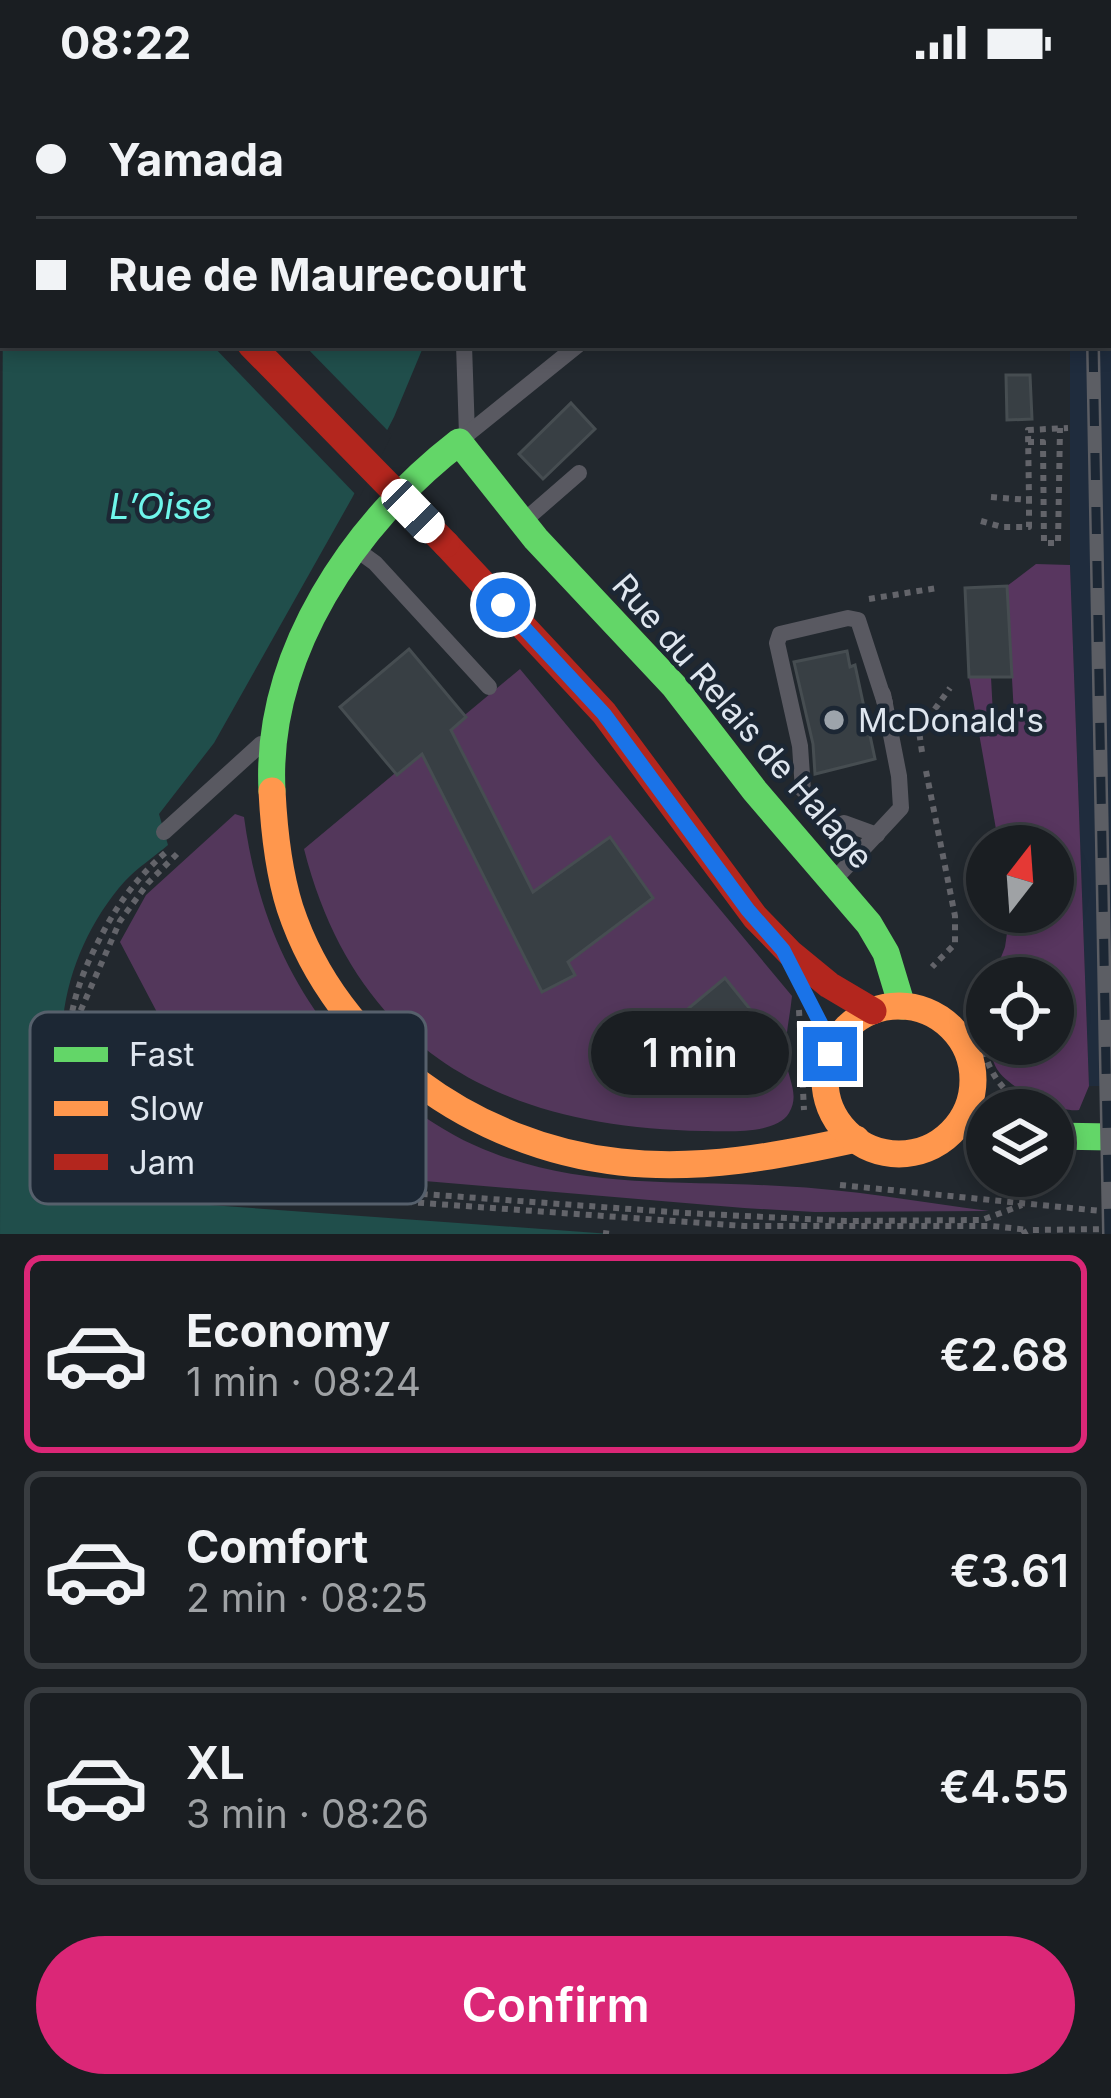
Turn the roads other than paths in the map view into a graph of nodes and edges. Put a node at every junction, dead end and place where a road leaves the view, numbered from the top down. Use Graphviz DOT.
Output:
graph roads {
  1 [pos="254,348"];
  2 [pos="464,348"];
  3 [pos="574,348"];
  4 [pos="463,439"];
  5 [pos="579,473"];
  6 [pos="522,523"];
  7 [pos="357,550"];
  8 [pos="489,687"];
  9 [pos="272,732"];
  10 [pos="803,790"];
  11 [pos="844,823"];
  12 [pos="164,832"];
  13 [pos="877,835"];
  14 [pos="834,881"];
  15 [pos="783,950"];
  16 [pos="887,1009"];
  17 [pos="344,1012"];
  18 [pos="830,1054"];
  19 [pos="426,1088"];
  20 [pos="977,1089"];
  21 [pos="966,1116"];
  22 [pos="1074,1136"];
  23 [pos="1111,1137"];
  24 [pos="856,1139"];
  25 [pos="935,1144"];
  26 [pos="966,1149"];
  1 -- 15 [label="street, bridge"];
  2 -- 4 [label="lane"];
  3 -- 4 [label="lane"];
  4 -- 6 [label="street, Rue du Relais de Halage"];
  4 -- 7 [label="street"];
  5 -- 6 [label="lane"];
  6 -- 14 [label="street, Rue du Relais de Halage"];
  7 -- 8 [label="lane"];
  7 -- 9 [label="street"];
  9 -- 12 [label="lane"];
  9 -- 17 [label="street"];
  10 -- 13 [label="lane"];
  11 -- 13 [label="lane"];
  13 -- 14 [label="lane"];
  14 -- 16 [label="street, Rue du Relais de Halage"];
  15 -- 16 [label="street"];
  15 -- 18 [label="street"];
  16 -- 18 [label="street"];
  16 -- 20 [label="street"];
  18 -- 24 [label="street"];
  19 -- 24 [label="street"];
  21 -- 25 [label="street"];
  22 -- 23 [label="street"];
  24 -- 25 [label="street"];
  25 -- 26 [label="street"];
}
